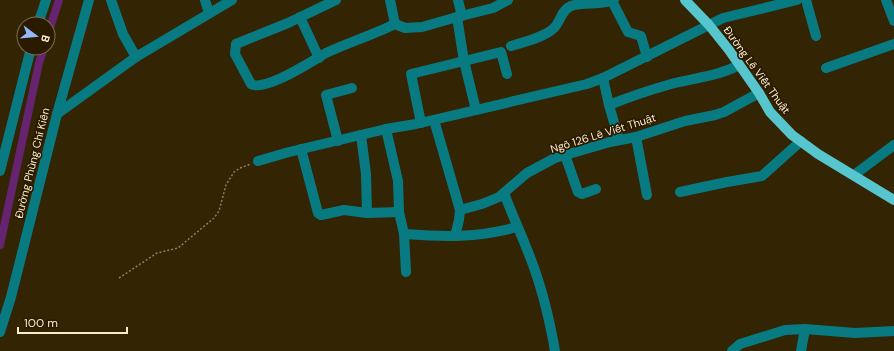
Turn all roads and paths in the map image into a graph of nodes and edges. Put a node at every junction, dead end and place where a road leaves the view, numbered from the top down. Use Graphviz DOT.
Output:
graph roads {
  1 [pos="46,0"];
  2 [pos="89,0"];
  3 [pos="111,0"];
  4 [pos="205,0"];
  5 [pos="232,0"];
  6 [pos="336,0"];
  7 [pos="390,0"];
  8 [pos="458,0"];
  9 [pos="508,0"];
  10 [pos="686,0"];
  11 [pos="797,0"];
  12 [pos="806,0"];
  13 [pos="886,0"];
  14 [pos="613,1"];
  15 [pos="209,13"];
  16 [pos="41,16"];
  17 [pos="459,16"];
  18 [pos="300,17"];
  19 [pos="894,21"];
  20 [pos="395,24"];
  21 [pos="709,24"];
  22 [pos="816,36"];
  23 [pos="894,44"];
  24 [pos="511,46"];
  25 [pos="29,56"];
  26 [pos="136,57"];
  27 [pos="647,57"];
  28 [pos="319,58"];
  29 [pos="464,61"];
  30 [pos="739,65"];
  31 [pos="826,68"];
  32 [pos="507,74"];
  33 [pos="603,78"];
  34 [pos="352,88"];
  35 [pos="759,93"];
  36 [pos="609,105"];
  37 [pos="476,110"];
  38 [pos="57,114"];
  39 [pos="434,120"];
  40 [pos="421,123"];
  41 [pos="386,130"];
  42 [pos="361,135"];
  43 [pos="636,137"];
  44 [pos="619,140"];
  45 [pos="338,141"];
  46 [pos="801,142"];
  47 [pos="894,145"];
  48 [pos="301,149"];
  49 [pos="565,155"];
  50 [pos="258,161"];
  51 [pos="0,172"];
  52 [pos="854,175"];
  53 [pos="596,189"];
  54 [pos="680,192"];
  55 [pos="504,193"];
  56 [pos="647,195"];
  57 [pos="894,200"];
  58 [pos="460,210"];
  59 [pos="399,212"];
  60 [pos="367,213"];
  61 [pos="517,227"];
  62 [pos="404,234"];
  63 [pos="456,236"];
  64 [pos="406,272"];
  65 [pos="118,278"];
  66 [pos="805,329"];
  67 [pos="894,331"];
  68 [pos="0,332"];
  69 [pos="555,351"];
  70 [pos="732,351"];
  71 [pos="801,351"];
  1 -- 16 [label="street"];
  2 -- 38 [label="street, Đường Phùng Chí Kiên"];
  3 -- 26 [label="street"];
  4 -- 15 [label="street"];
  5 -- 15 [label="street"];
  6 -- 18 [label="street"];
  7 -- 20 [label="street"];
  8 -- 17 [label="street"];
  9 -- 17 [label="street"];
  10 -- 21 [label="main road, Đường Lê Viết Thuật"];
  11 -- 21 [label="street"];
  12 -- 22 [label="street"];
  13 -- 19 [label="street"];
  14 -- 24 [label="street"];
  14 -- 27 [label="street"];
  15 -- 26 [label="street"];
  17 -- 20 [label="street"];
  17 -- 29 [label="street"];
  18 -- 28 [label="street"];
  18 -- 28 [label="street"];
  20 -- 28 [label="street"];
  21 -- 27 [label="street"];
  21 -- 30 [label="main road, Đường Lê Viết Thuật"];
  23 -- 31 [label="street"];
  25 -- 51 [label="street"];
  26 -- 38 [label="street"];
  27 -- 33 [label="street"];
  29 -- 32 [label="street"];
  29 -- 37 [label="street"];
  29 -- 40 [label="street"];
  30 -- 35 [label="main road, Đường Lê Viết Thuật"];
  30 -- 36 [label="street"];
  33 -- 36 [label="street"];
  33 -- 37 [label="street"];
  34 -- 45 [label="street"];
  35 -- 43 [label="street, Ngõ 126 Lê Viết Thuật"];
  35 -- 46 [label="main road, Đường Lê Viết Thuật"];
  36 -- 44 [label="street"];
  37 -- 39 [label="street"];
  38 -- 68 [label="street, Đường Phùng Chí Kiên"];
  39 -- 40 [label="street"];
  39 -- 58 [label="street"];
  40 -- 41 [label="street"];
  41 -- 42 [label="street"];
  41 -- 59 [label="street"];
  42 -- 45 [label="street"];
  42 -- 60 [label="street"];
  43 -- 44 [label="street, Ngõ 126 Lê Viết Thuật"];
  43 -- 56 [label="street"];
  44 -- 49 [label="street, Ngõ 126 Lê Viết Thuật"];
  45 -- 48 [label="street"];
  46 -- 52 [label="main road, Đường Lê Viết Thuật"];
  46 -- 54 [label="street"];
  47 -- 52 [label="street"];
  48 -- 50 [label="street"];
  48 -- 60 [label="street"];
  49 -- 53 [label="street"];
  49 -- 55 [label="street, Ngõ 126 Lê Viết Thuật"];
  50 -- 65 [label="path"];
  52 -- 57 [label="main road, Đường Lê Viết Thuật"];
  55 -- 58 [label="street, Ngõ 126 Lê Viết Thuật"];
  55 -- 61 [label="street"];
  58 -- 63 [label="street"];
  59 -- 60 [label="street"];
  59 -- 62 [label="street"];
  61 -- 63 [label="street"];
  61 -- 69 [label="street"];
  62 -- 63 [label="street"];
  62 -- 64 [label="street"];
  66 -- 67 [label="street"];
  66 -- 70 [label="street"];
  66 -- 71 [label="street"];
}
